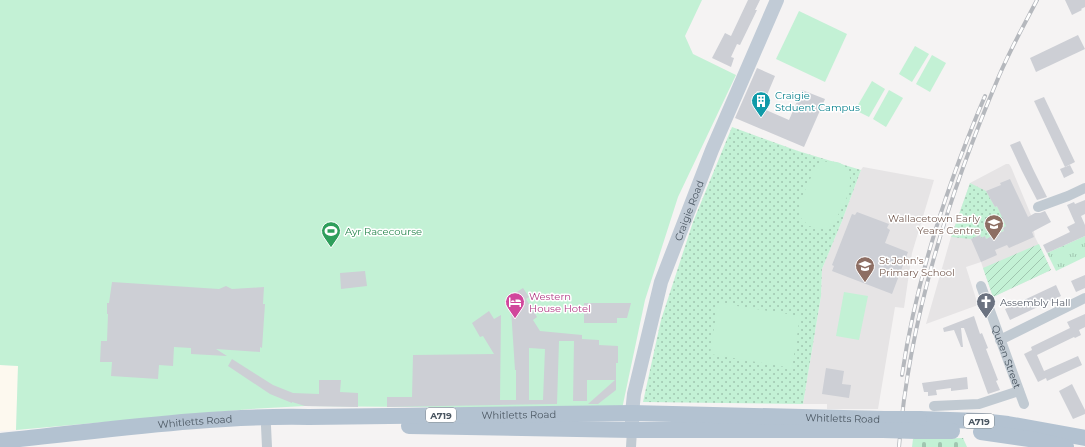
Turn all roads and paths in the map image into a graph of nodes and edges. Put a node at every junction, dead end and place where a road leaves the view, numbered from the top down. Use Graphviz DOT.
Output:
graph roads {
  1 [pos="777,0"];
  2 [pos="1085,188"];
  3 [pos="1038,207"];
  4 [pos="981,286"];
  5 [pos="1085,298"];
  6 [pos="1000,340"];
  7 [pos="1019,391"];
  8 [pos="1024,404"];
  9 [pos="934,406"];
  10 [pos="632,412"];
  11 [pos="884,424"];
  12 [pos="266,426"];
  13 [pos="632,430"];
  14 [pos="1085,438"];
  15 [pos="0,441"];
  16 [pos="1067,443"];
  17 [pos="19,447"];
  18 [pos="267,447"];
  19 [pos="632,447"];
  1 -- 10 [label="main road, Craigie Road"];
  2 -- 3 [label="street"];
  4 -- 6 [label="street, Queen Street"];
  5 -- 6 [label="street"];
  6 -- 7 [label="street, Queen Street"];
  7 -- 8 [label="street, Queen Street"];
  7 -- 9 [label="street"];
  10 -- 11 [label="main road, Whitletts Road / A719"];
  10 -- 13 [label="main road, Craigie Road"];
  10 -- 15 [label="main road, Whitletts Road / A719"];
  11 -- 13 [label="main road, Whitletts Road / A719"];
  11 -- 16 [label="main road, Whitletts Road / A719, bridge"];
  12 -- 13 [label="main road, Whitletts Road / A719"];
  12 -- 17 [label="main road, Whitletts Road / A719"];
  12 -- 18 [label="street"];
  13 -- 19 [label="street"];
  14 -- 16 [label="main road, A719"];
}
